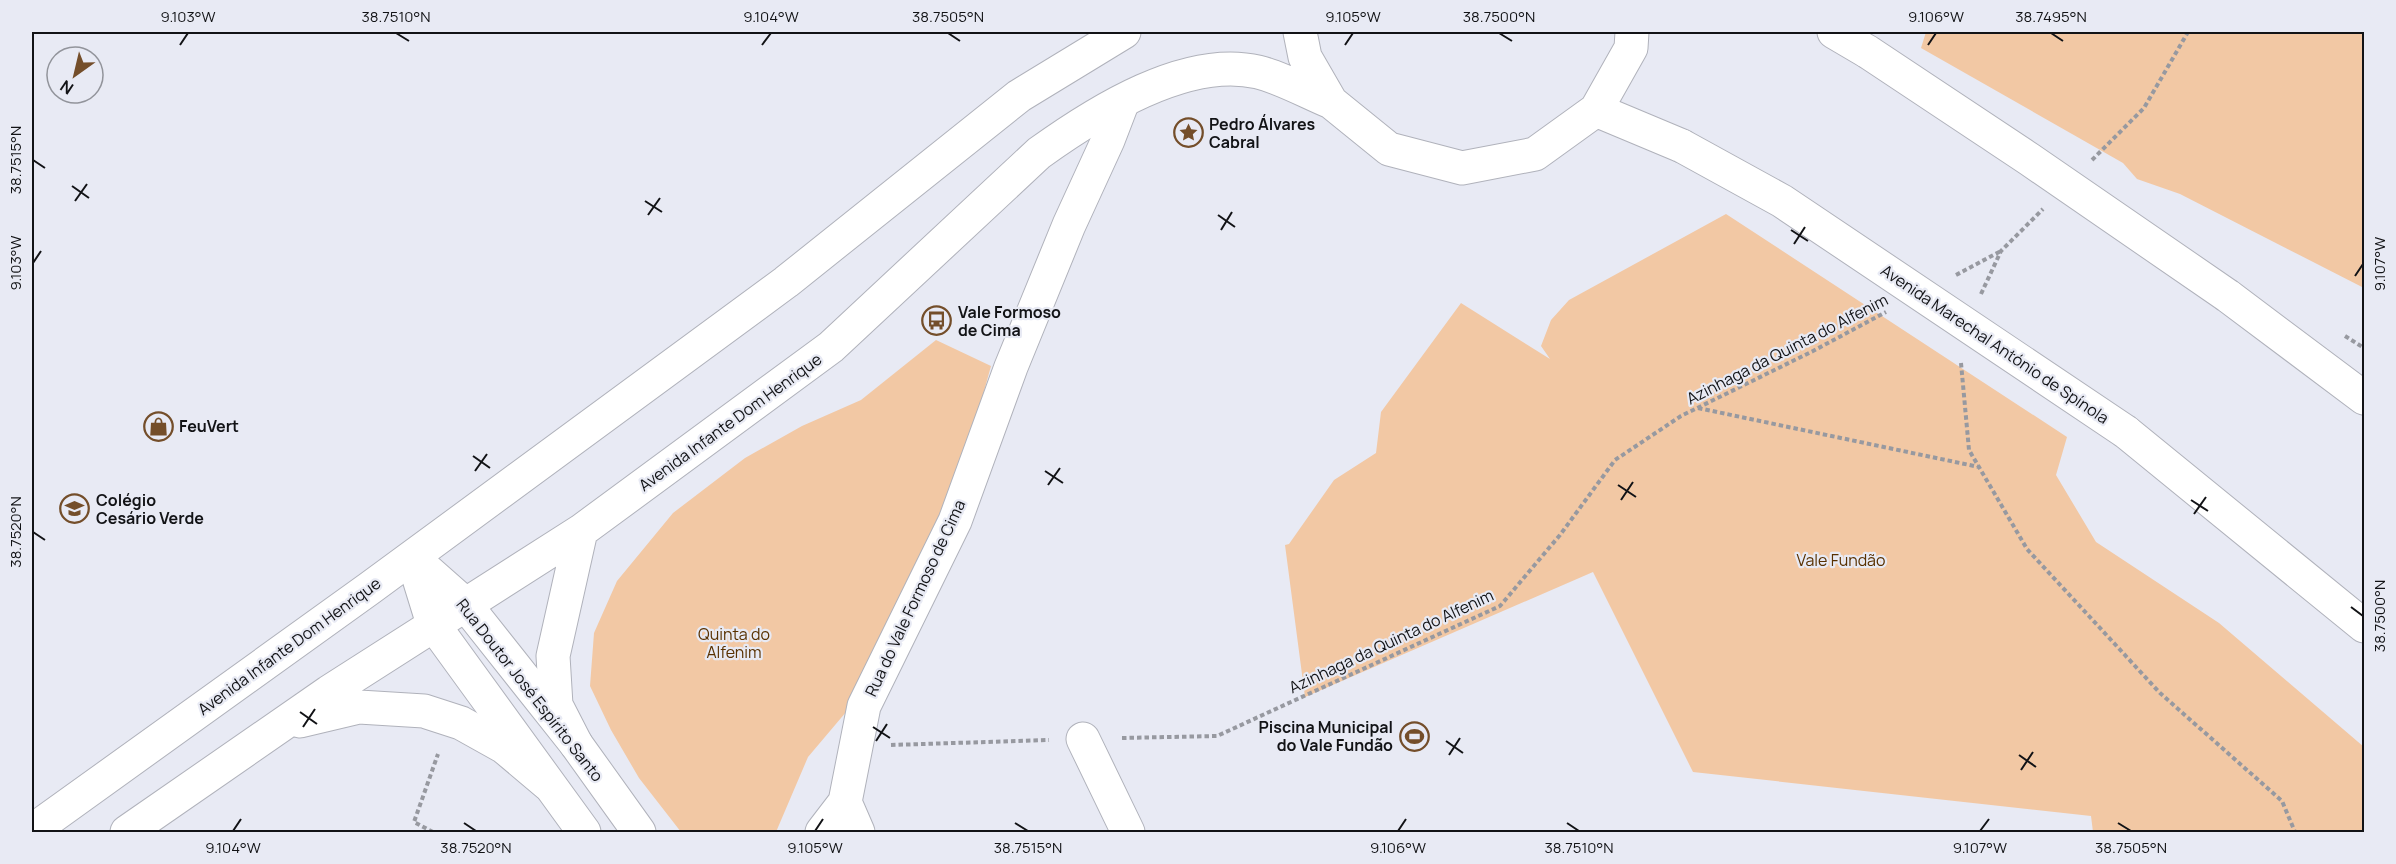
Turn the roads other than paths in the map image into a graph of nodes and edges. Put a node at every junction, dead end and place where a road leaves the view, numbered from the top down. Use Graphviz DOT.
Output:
graph roads {
  1 [pos="1124,32"];
  2 [pos="1300,32"];
  3 [pos="1632,32"];
  4 [pos="1834,32"];
  5 [pos="1123,101"];
  6 [pos="1330,102"];
  7 [pos="1596,110"];
  8 [pos="2364,398"];
  9 [pos="581,531"];
  10 [pos="413,558"];
  11 [pos="465,604"];
  12 [pos="433,624"];
  13 [pos="2364,626"];
  14 [pos="281,726"];
  15 [pos="1083,739"];
  16 [pos="576,744"];
  17 [pos="548,784"];
  18 [pos="845,802"];
  19 [pos="32,831"];
  20 [pos="127,832"];
  21 [pos="584,832"];
  22 [pos="639,832"];
  23 [pos="822,832"];
  24 [pos="858,832"];
  25 [pos="1128,832"];
  1 -- 10 [label="main road, Avenida Infante Dom Henrique"];
  2 -- 6 [label="main road"];
  3 -- 7 [label="main road"];
  4 -- 8 [label="main road, bridge"];
  5 -- 6 [label="main road, Avenida Infante Dom Henrique"];
  5 -- 9 [label="main road, Avenida Infante Dom Henrique"];
  5 -- 18 [label="main road, Rua do Vale Formoso de Cima"];
  6 -- 7 [label="main road"];
  7 -- 13 [label="main road, Avenida Marechal António de Spínola, bridge"];
  9 -- 11 [label="main road, Avenida Infante Dom Henrique"];
  9 -- 16 [label="main road"];
  10 -- 11 [label="main road, Rua Doutor José Espírito Santo"];
  10 -- 12 [label="main road, Rua Doutor José Espírito Santo"];
  10 -- 19 [label="main road, Avenida Infante Dom Henrique"];
  11 -- 12 [label="main road, Avenida Infante Dom Henrique"];
  11 -- 16 [label="main road, Rua Doutor José Espírito Santo"];
  12 -- 14 [label="main road, Avenida Infante Dom Henrique"];
  12 -- 17 [label="main road, Rua Doutor José Espírito Santo"];
  14 -- 17 [label="main road"];
  14 -- 20 [label="main road, Avenida Infante Dom Henrique"];
  15 -- 25 [label="main road"];
  16 -- 22 [label="main road, Rua Doutor José Espírito Santo"];
  17 -- 21 [label="main road, Rua Doutor José Espírito Santo"];
  18 -- 23 [label="main road"];
  18 -- 24 [label="main road"];
}
